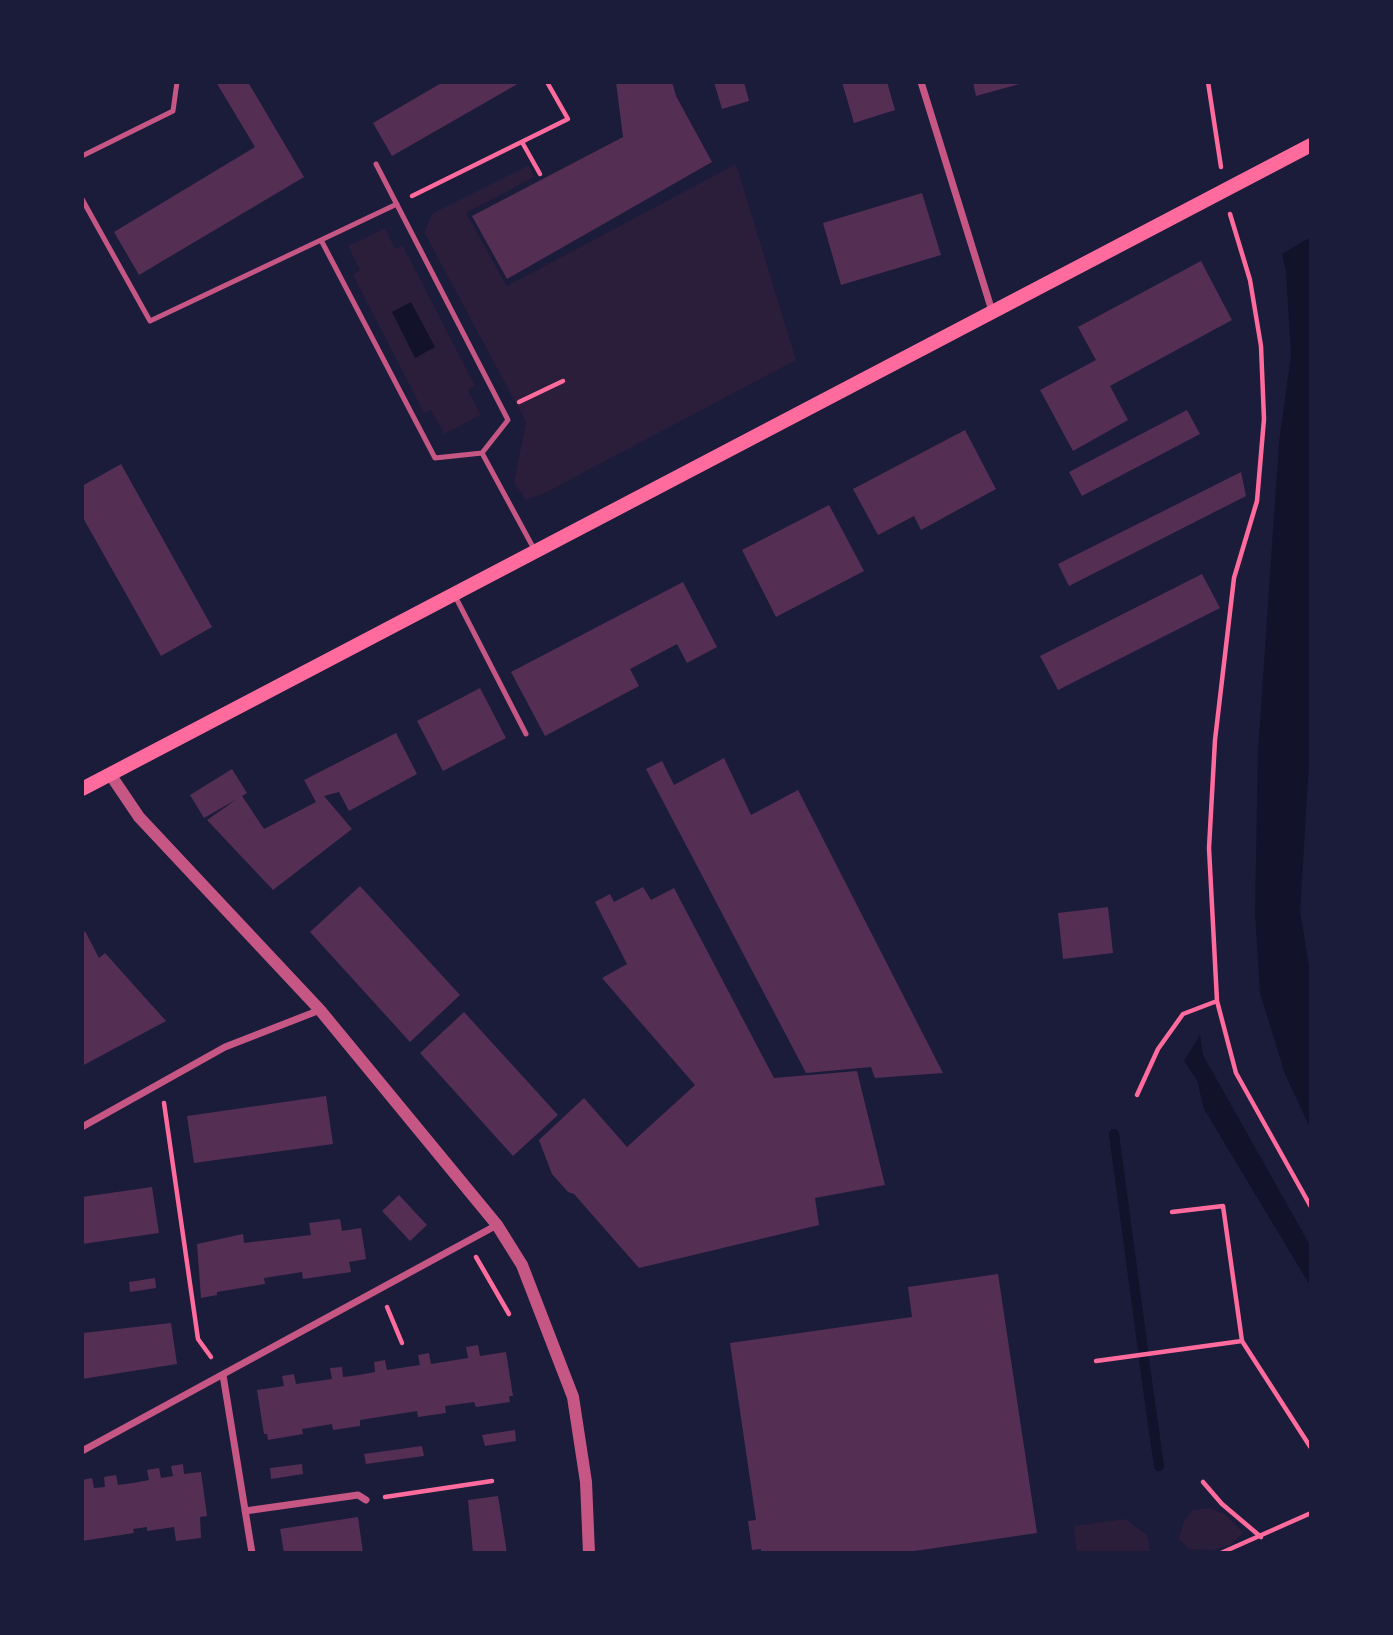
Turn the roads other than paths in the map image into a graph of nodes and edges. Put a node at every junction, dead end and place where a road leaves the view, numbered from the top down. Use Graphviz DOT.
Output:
graph roads {
  1 [pos="177,82"];
  2 [pos="921,82"];
  3 [pos="1311,145"];
  4 [pos="82,156"];
  5 [pos="376,164"];
  6 [pos="82,199"];
  7 [pos="397,204"];
  8 [pos="321,240"];
  9 [pos="992,311"];
  10 [pos="482,453"];
  11 [pos="535,552"];
  12 [pos="454,594"];
  13 [pos="526,734"];
  14 [pos="110,774"];
  15 [pos="82,789"];
  16 [pos="320,1010"];
  17 [pos="82,1127"];
  18 [pos="497,1225"];
  19 [pos="223,1376"];
  20 [pos="82,1451"];
  21 [pos="366,1500"];
  22 [pos="245,1511"];
  23 [pos="252,1553"];
  24 [pos="589,1553"];
  1 -- 4 [label="lane"];
  2 -- 9 [label="street"];
  3 -- 9 [label="main road"];
  5 -- 7 [label="lane"];
  6 -- 8 [label="lane"];
  7 -- 8 [label="lane"];
  7 -- 10 [label="lane"];
  8 -- 10 [label="lane"];
  9 -- 11 [label="main road"];
  10 -- 11 [label="lane"];
  11 -- 12 [label="main road"];
  12 -- 13 [label="lane"];
  12 -- 14 [label="main road"];
  14 -- 15 [label="main road"];
  14 -- 16 [label="street"];
  16 -- 17 [label="street"];
  16 -- 18 [label="street"];
  18 -- 19 [label="street"];
  18 -- 24 [label="street"];
  19 -- 20 [label="street"];
  19 -- 22 [label="street"];
  21 -- 22 [label="street"];
  22 -- 23 [label="street"];
}
